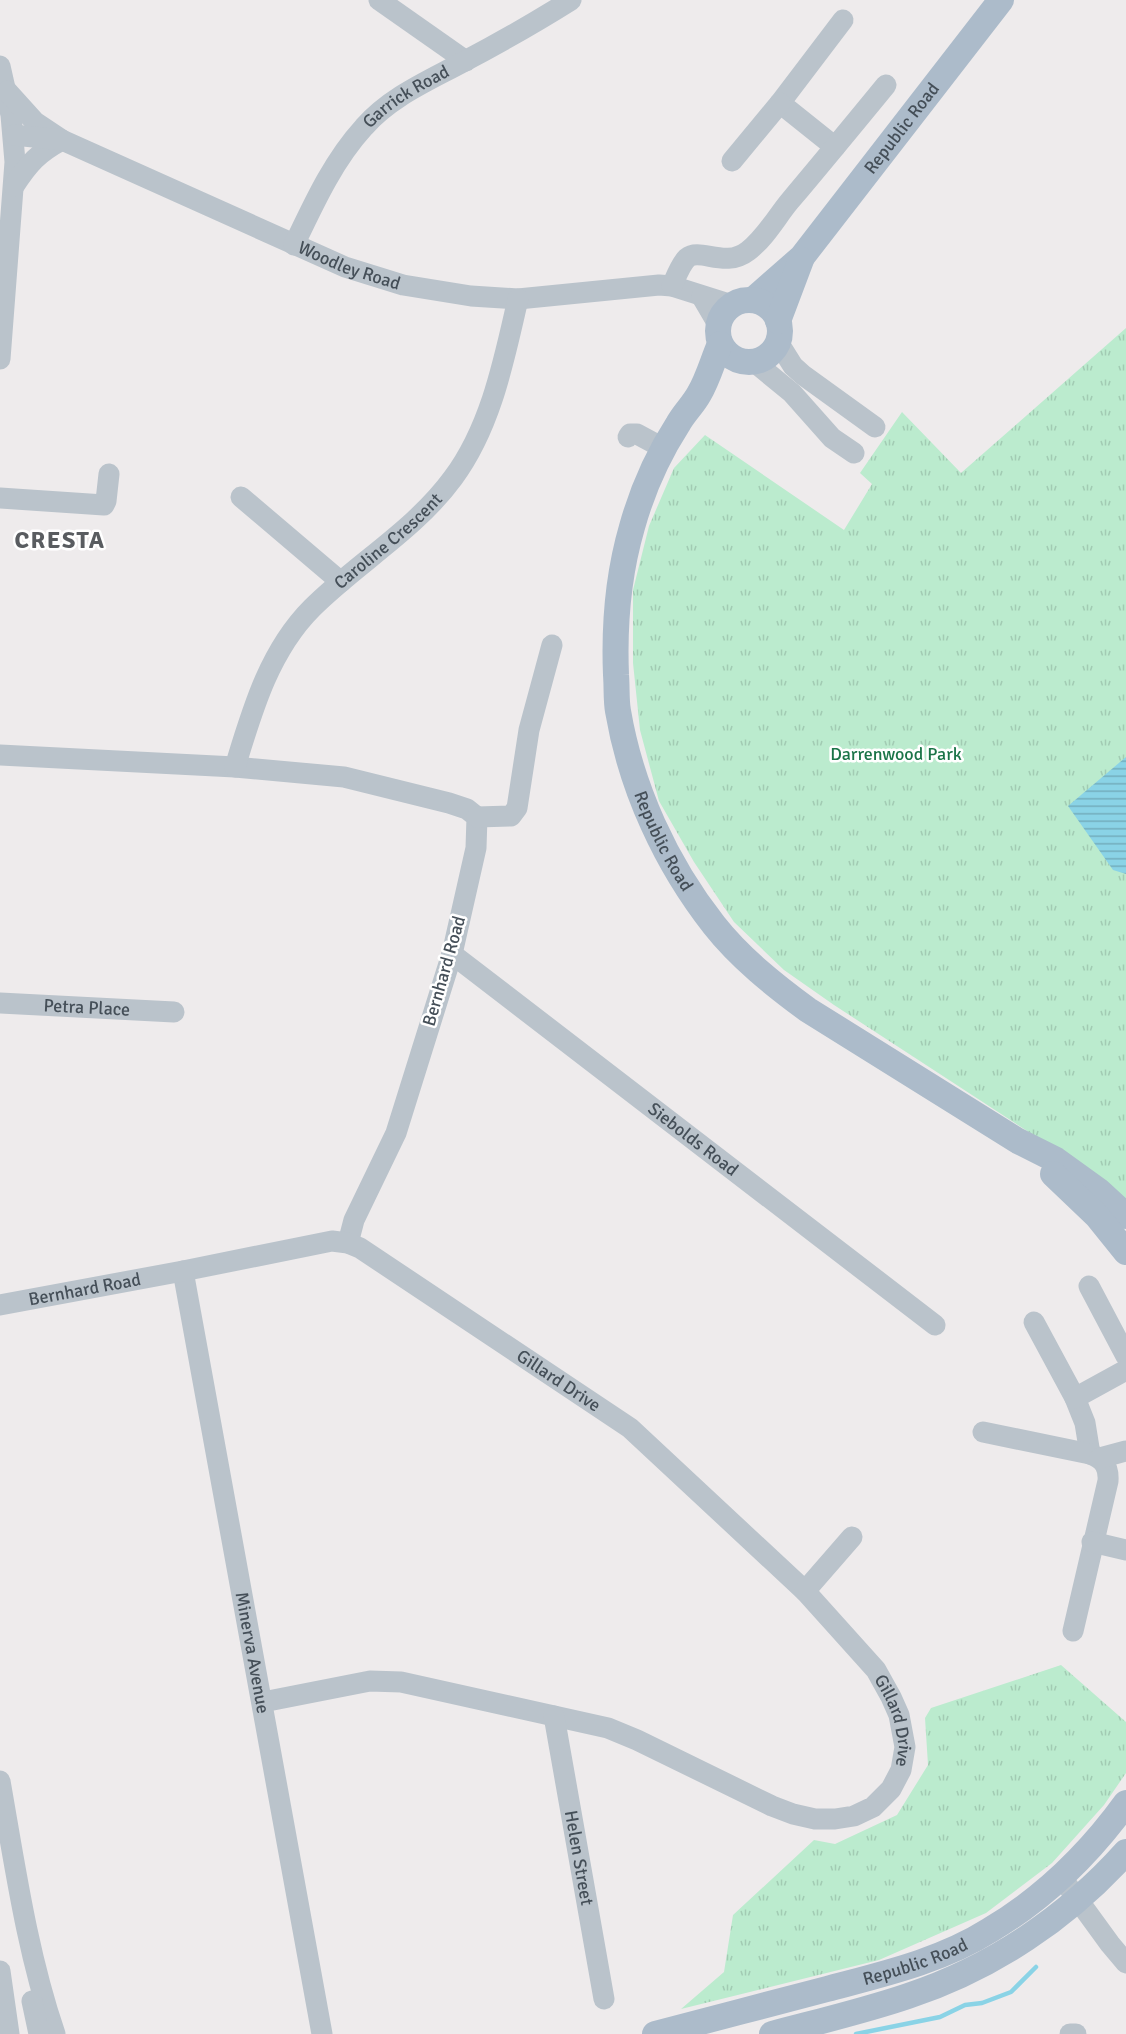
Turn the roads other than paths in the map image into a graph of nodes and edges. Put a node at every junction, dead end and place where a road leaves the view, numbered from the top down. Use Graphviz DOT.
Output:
graph roads {
  1 [pos="380,0"];
  2 [pos="571,0"];
  3 [pos="1001,0"];
  4 [pos="843,20"];
  5 [pos="466,61"];
  6 [pos="0,66"];
  7 [pos="886,85"];
  8 [pos="6,91"];
  9 [pos="780,103"];
  10 [pos="14,135"];
  11 [pos="62,140"];
  12 [pos="835,147"];
  13 [pos="732,161"];
  14 [pos="14,186"];
  15 [pos="294,245"];
  16 [pos="802,257"];
  17 [pos="672,286"];
  18 [pos="518,299"];
  19 [pos="731,319"];
  20 [pos="778,332"];
  21 [pos="0,359"];
  22 [pos="749,361"];
  23 [pos="699,394"];
  24 [pos="875,427"];
  25 [pos="628,437"];
  26 [pos="663,448"];
  27 [pos="854,453"];
  28 [pos="109,474"];
  29 [pos="241,497"];
  30 [pos="0,498"];
  31 [pos="341,582"];
  32 [pos="552,645"];
  33 [pos="0,755"];
  34 [pos="235,767"];
  35 [pos="477,817"];
  36 [pos="452,954"];
  37 [pos="0,1003"];
  38 [pos="174,1012"];
  39 [pos="1018,1141"];
  40 [pos="1126,1216"];
  41 [pos="348,1243"];
  42 [pos="1126,1252"];
  43 [pos="183,1271"];
  44 [pos="1089,1286"];
  45 [pos="0,1305"];
  46 [pos="1034,1322"];
  47 [pos="935,1325"];
  48 [pos="1126,1356"];
  49 [pos="1126,1370"];
  50 [pos="1075,1398"];
  51 [pos="983,1432"];
  52 [pos="1126,1451"];
  53 [pos="1106,1463"];
  54 [pos="852,1537"];
  55 [pos="1092,1542"];
  56 [pos="1126,1550"];
  57 [pos="805,1591"];
  58 [pos="1073,1631"];
  59 [pos="263,1702"];
  60 [pos="554,1716"];
  61 [pos="0,1781"];
  62 [pos="1126,1803"];
  63 [pos="1126,1852"];
  64 [pos="1062,1878"];
  65 [pos="1078,1900"];
  66 [pos="23,1908"];
  67 [pos="1126,1963"];
  68 [pos="0,1971"];
  69 [pos="604,1999"];
  70 [pos="9,2034"];
  71 [pos="39,2034"];
  72 [pos="55,2034"];
  73 [pos="322,2034"];
  74 [pos="655,2034"];
  75 [pos="772,2034"];
  76 [pos="1070,2034"];
  77 [pos="1076,2034"];
  1 -- 5 [label="street"];
  2 -- 5 [label="street, Garrick Road"];
  3 -- 16 [label="main road, Republic Road"];
  4 -- 9 [label="street"];
  5 -- 15 [label="street, Garrick Road"];
  6 -- 8 [label="street"];
  7 -- 12 [label="street"];
  8 -- 10 [label="street"];
  8 -- 11 [label="street"];
  9 -- 12 [label="street"];
  9 -- 13 [label="street"];
  10 -- 11 [label="street, Woodley Road"];
  10 -- 14 [label="street"];
  11 -- 14 [label="street"];
  11 -- 15 [label="street, Woodley Road"];
  12 -- 17 [label="street"];
  14 -- 21 [label="street"];
  15 -- 18 [label="street, Woodley Road"];
  16 -- 19 [label="main road, Republic Road"];
  16 -- 20 [label="main road, Republic Road"];
  17 -- 18 [label="street, Woodley Road"];
  17 -- 19 [label="street, Woodley Road"];
  18 -- 31 [label="street, Caroline Crescent"];
  19 -- 20 [label="main road"];
  19 -- 22 [label="main road"];
  19 -- 23 [label="main road, Republic Road"];
  20 -- 22 [label="main road"];
  20 -- 24 [label="street"];
  22 -- 23 [label="main road, Republic Road"];
  22 -- 27 [label="street"];
  23 -- 26 [label="main road, Republic Road"];
  25 -- 26 [label="street"];
  26 -- 39 [label="main road, Republic Road"];
  28 -- 30 [label="street"];
  29 -- 31 [label="street"];
  31 -- 34 [label="street, Caroline Crescent"];
  32 -- 35 [label="street"];
  33 -- 34 [label="street"];
  34 -- 35 [label="street"];
  35 -- 36 [label="street, Bernhard Road"];
  36 -- 41 [label="street, Bernhard Road"];
  36 -- 47 [label="street, Siebolds Road"];
  37 -- 38 [label="street, Petra Place"];
  39 -- 40 [label="main road, Republic Road"];
  39 -- 42 [label="main road, Republic Road"];
  41 -- 43 [label="street, Bernhard Road"];
  41 -- 57 [label="street, Gillard Drive"];
  43 -- 45 [label="street, Bernhard Road"];
  43 -- 59 [label="street, Minerva Avenue"];
  44 -- 48 [label="street"];
  46 -- 50 [label="street"];
  49 -- 50 [label="street"];
  50 -- 53 [label="street"];
  51 -- 53 [label="street"];
  52 -- 53 [label="street"];
  53 -- 55 [label="street"];
  54 -- 57 [label="street"];
  55 -- 56 [label="street"];
  55 -- 58 [label="street"];
  57 -- 60 [label="street, Gillard Drive"];
  59 -- 60 [label="street, Gillard Drive"];
  59 -- 73 [label="street, Minerva Avenue"];
  60 -- 69 [label="street, Helen Street"];
  61 -- 66 [label="street"];
  62 -- 64 [label="main road, Republic Road"];
  63 -- 65 [label="main road, Republic Road"];
  64 -- 65 [label="street"];
  64 -- 74 [label="main road, Republic Road"];
  65 -- 67 [label="street"];
  65 -- 75 [label="main road, Republic Road"];
  66 -- 71 [label="street"];
  66 -- 72 [label="street"];
  68 -- 70 [label="street"];
  76 -- 77 [label="street"];
}
